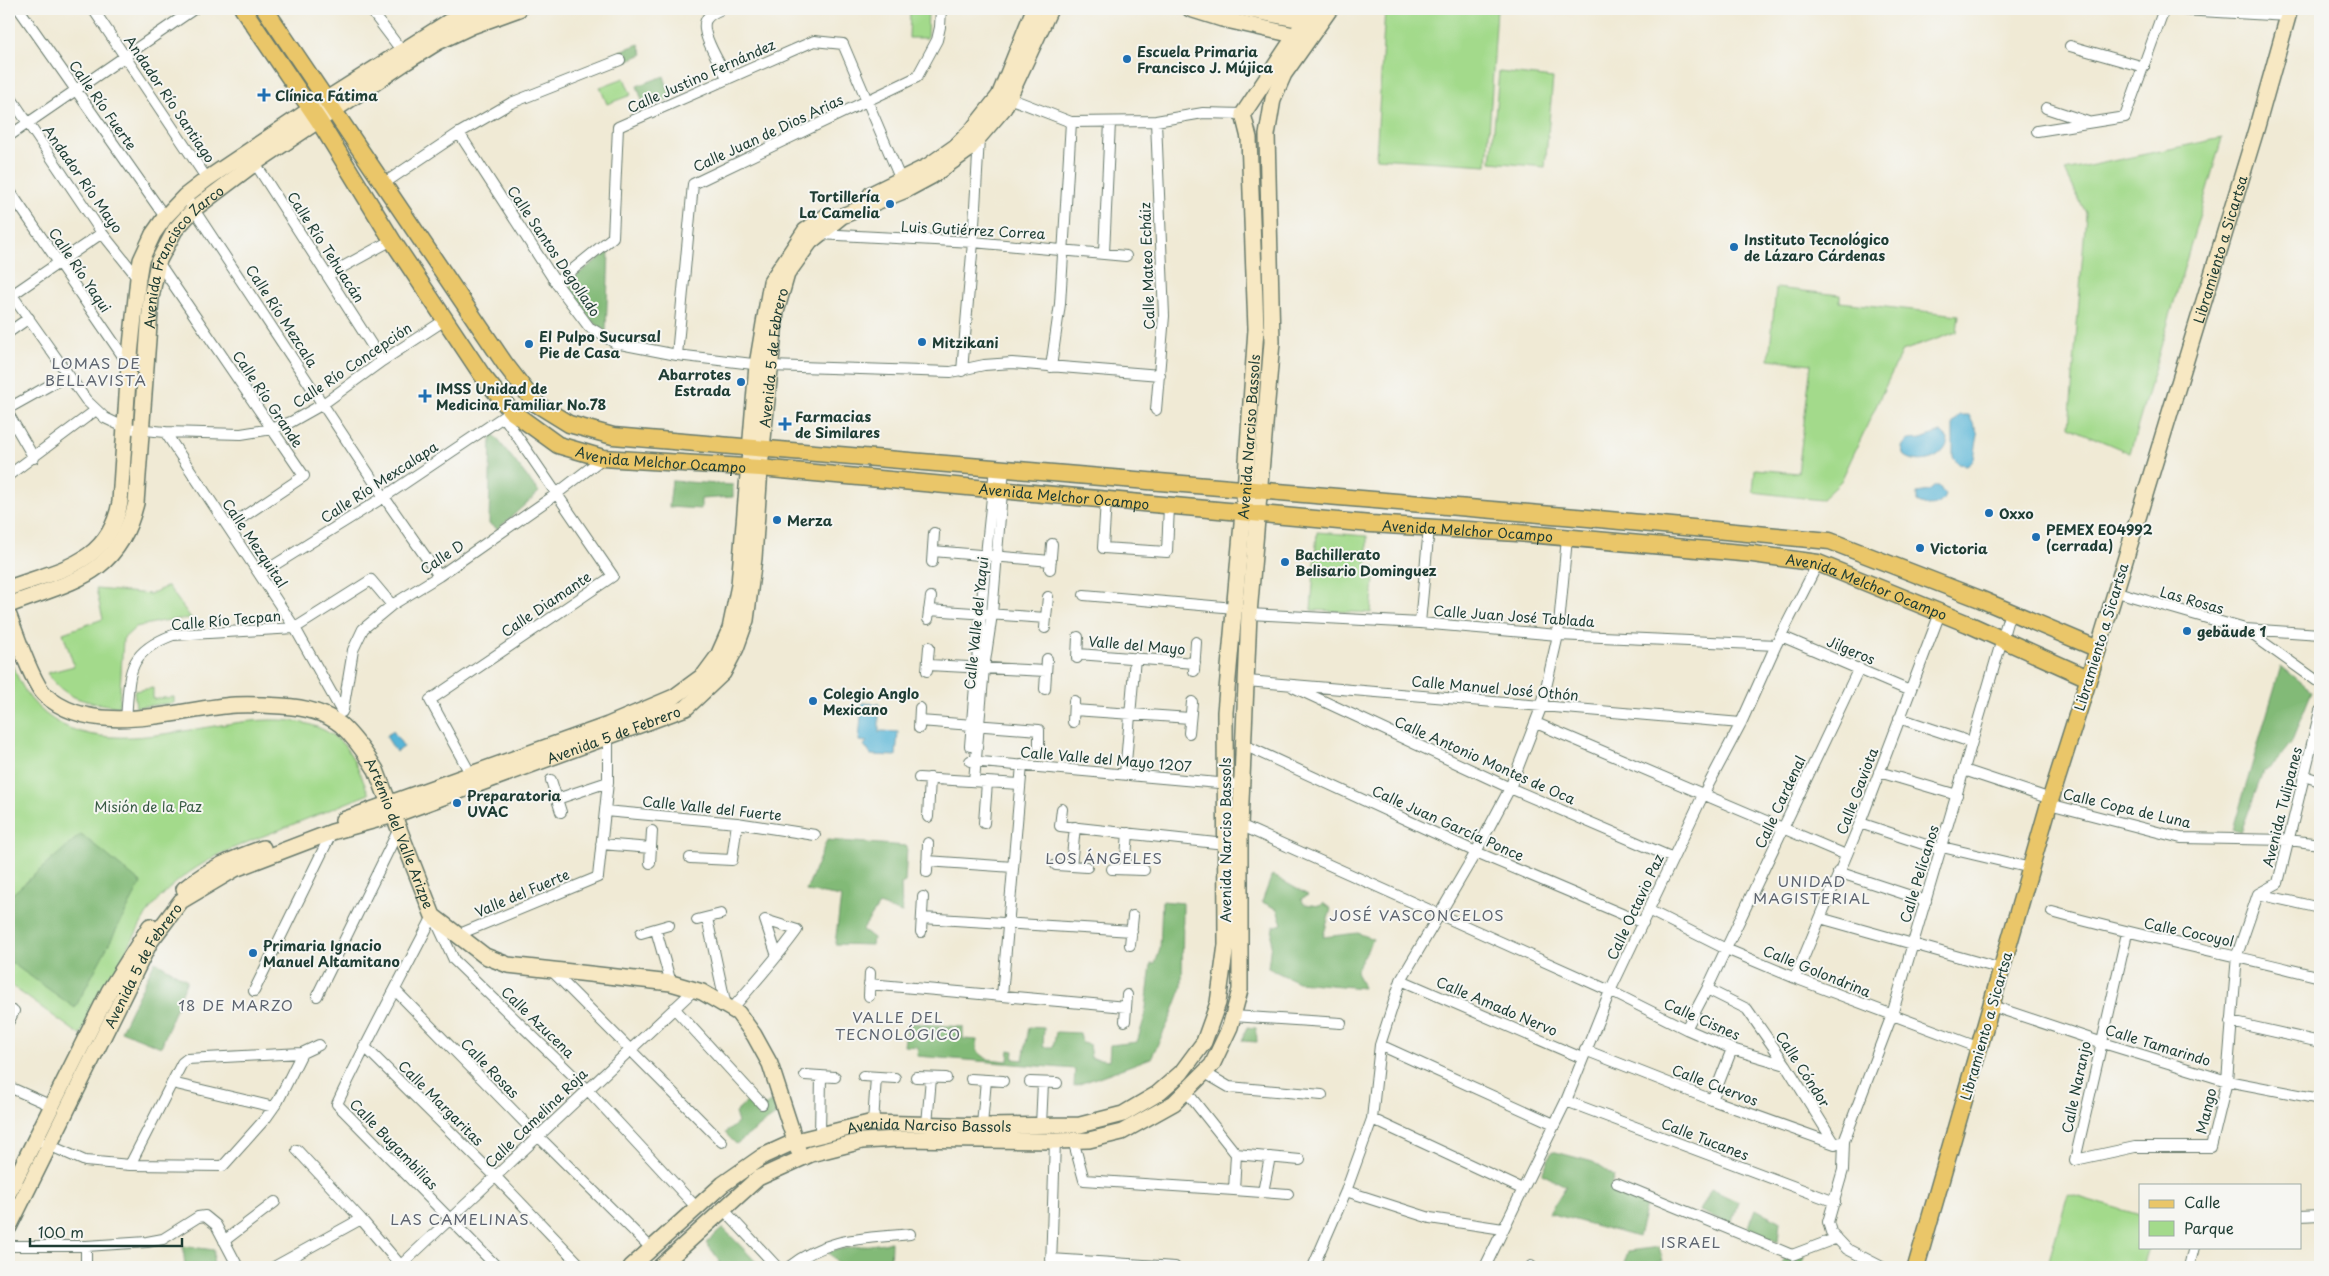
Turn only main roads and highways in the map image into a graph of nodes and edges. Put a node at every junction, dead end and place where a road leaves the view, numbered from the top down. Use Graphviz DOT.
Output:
graph roads {
  1 [pos="243,9"];
  2 [pos="265,9"];
  3 [pos="1519,512"];
  4 [pos="1517,533"];
  5 [pos="2098,649"];
  6 [pos="2088,678"];
  7 [pos="1916,1267"];
  1 -- 4 [label="main road, Avenida Melchor Ocampo"];
  2 -- 3 [label="main road, Avenida Melchor Ocampo"];
  3 -- 4 [label="main road"];
  3 -- 5 [label="main road, Avenida Melchor Ocampo"];
  4 -- 6 [label="main road, Avenida Melchor Ocampo"];
  5 -- 6 [label="main road, Libramiento a Sicartsa"];
  6 -- 7 [label="main road, Libramiento a Sicartsa"];
}
